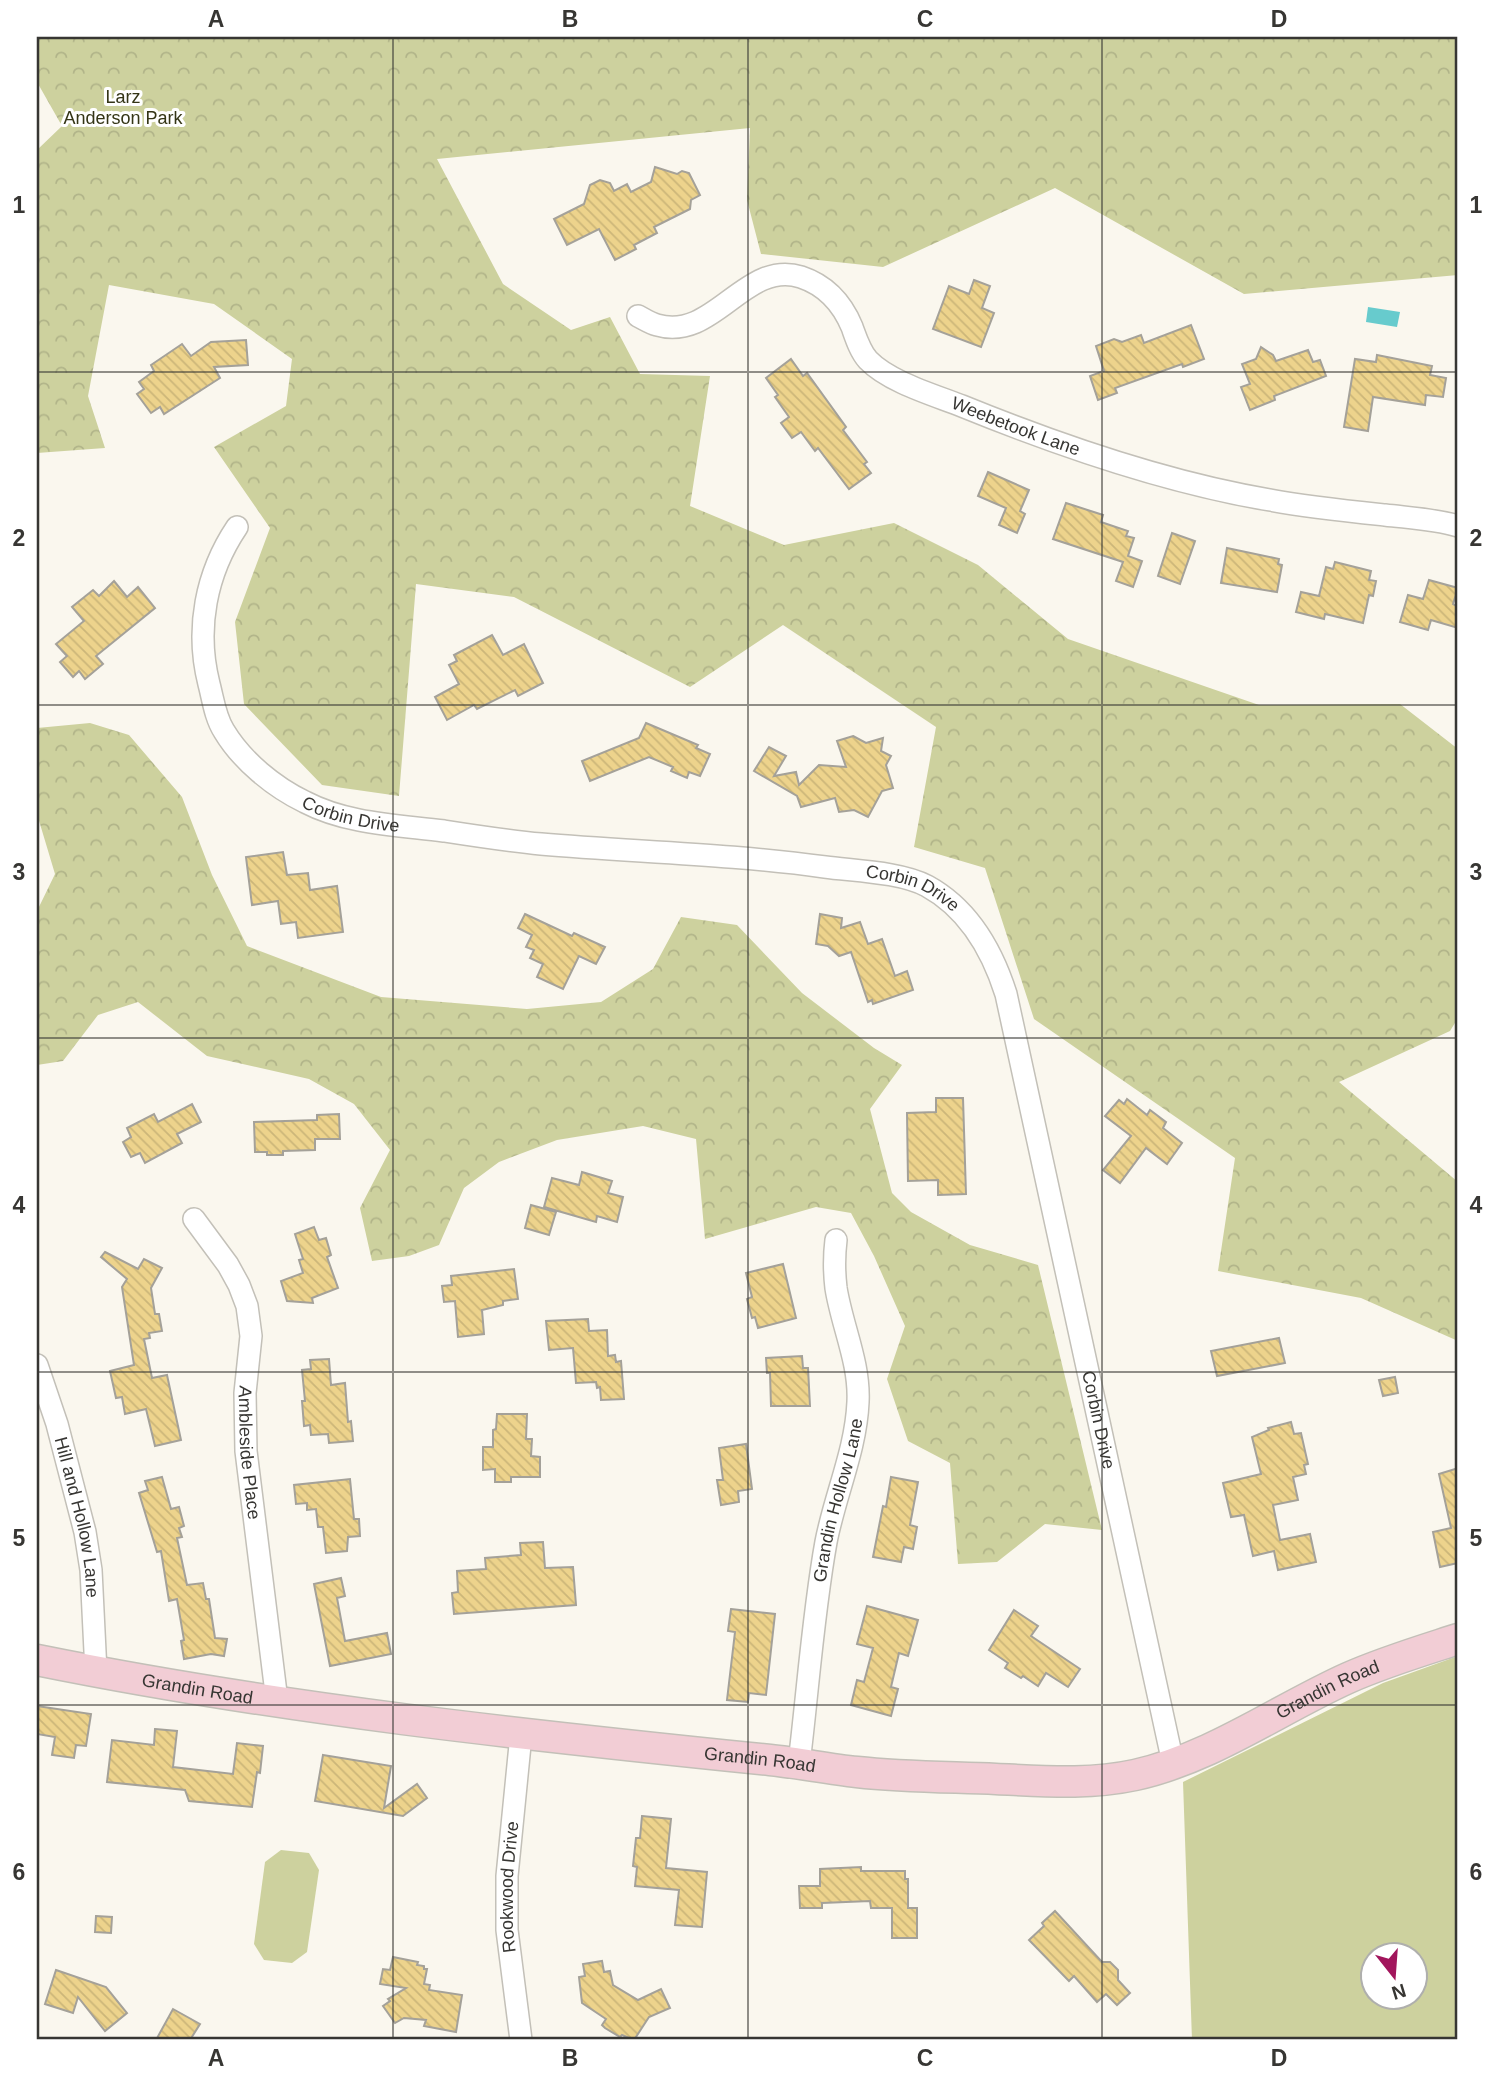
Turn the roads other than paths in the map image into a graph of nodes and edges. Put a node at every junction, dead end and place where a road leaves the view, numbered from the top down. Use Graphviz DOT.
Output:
graph roads {
  1 [pos="638,316"];
  2 [pos="1458,526"];
  3 [pos="237,527"];
  4 [pos="194,1219"];
  5 [pos="836,1240"];
  6 [pos="37,1365"];
  7 [pos="1458,1639"];
  8 [pos="37,1660"];
  9 [pos="96,1672"];
  10 [pos="277,1701"];
  11 [pos="522,1735"];
  12 [pos="799,1763"];
  13 [pos="1173,1763"];
  14 [pos="521,2040"];
  1 -- 2 [label="street, Weebetook Lane"];
  3 -- 13 [label="street, Corbin Drive"];
  4 -- 10 [label="street, Ambleside Place"];
  5 -- 12 [label="street, Grandin Hollow Lane"];
  6 -- 9 [label="street, Hill and Hollow Lane"];
  7 -- 13 [label="street, Grandin Road"];
  8 -- 9 [label="street, Grandin Road"];
  9 -- 10 [label="street, Grandin Road"];
  10 -- 11 [label="street, Grandin Road"];
  11 -- 12 [label="street, Grandin Road"];
  11 -- 14 [label="street, Rookwood Drive"];
  12 -- 13 [label="street, Grandin Road"];
}
